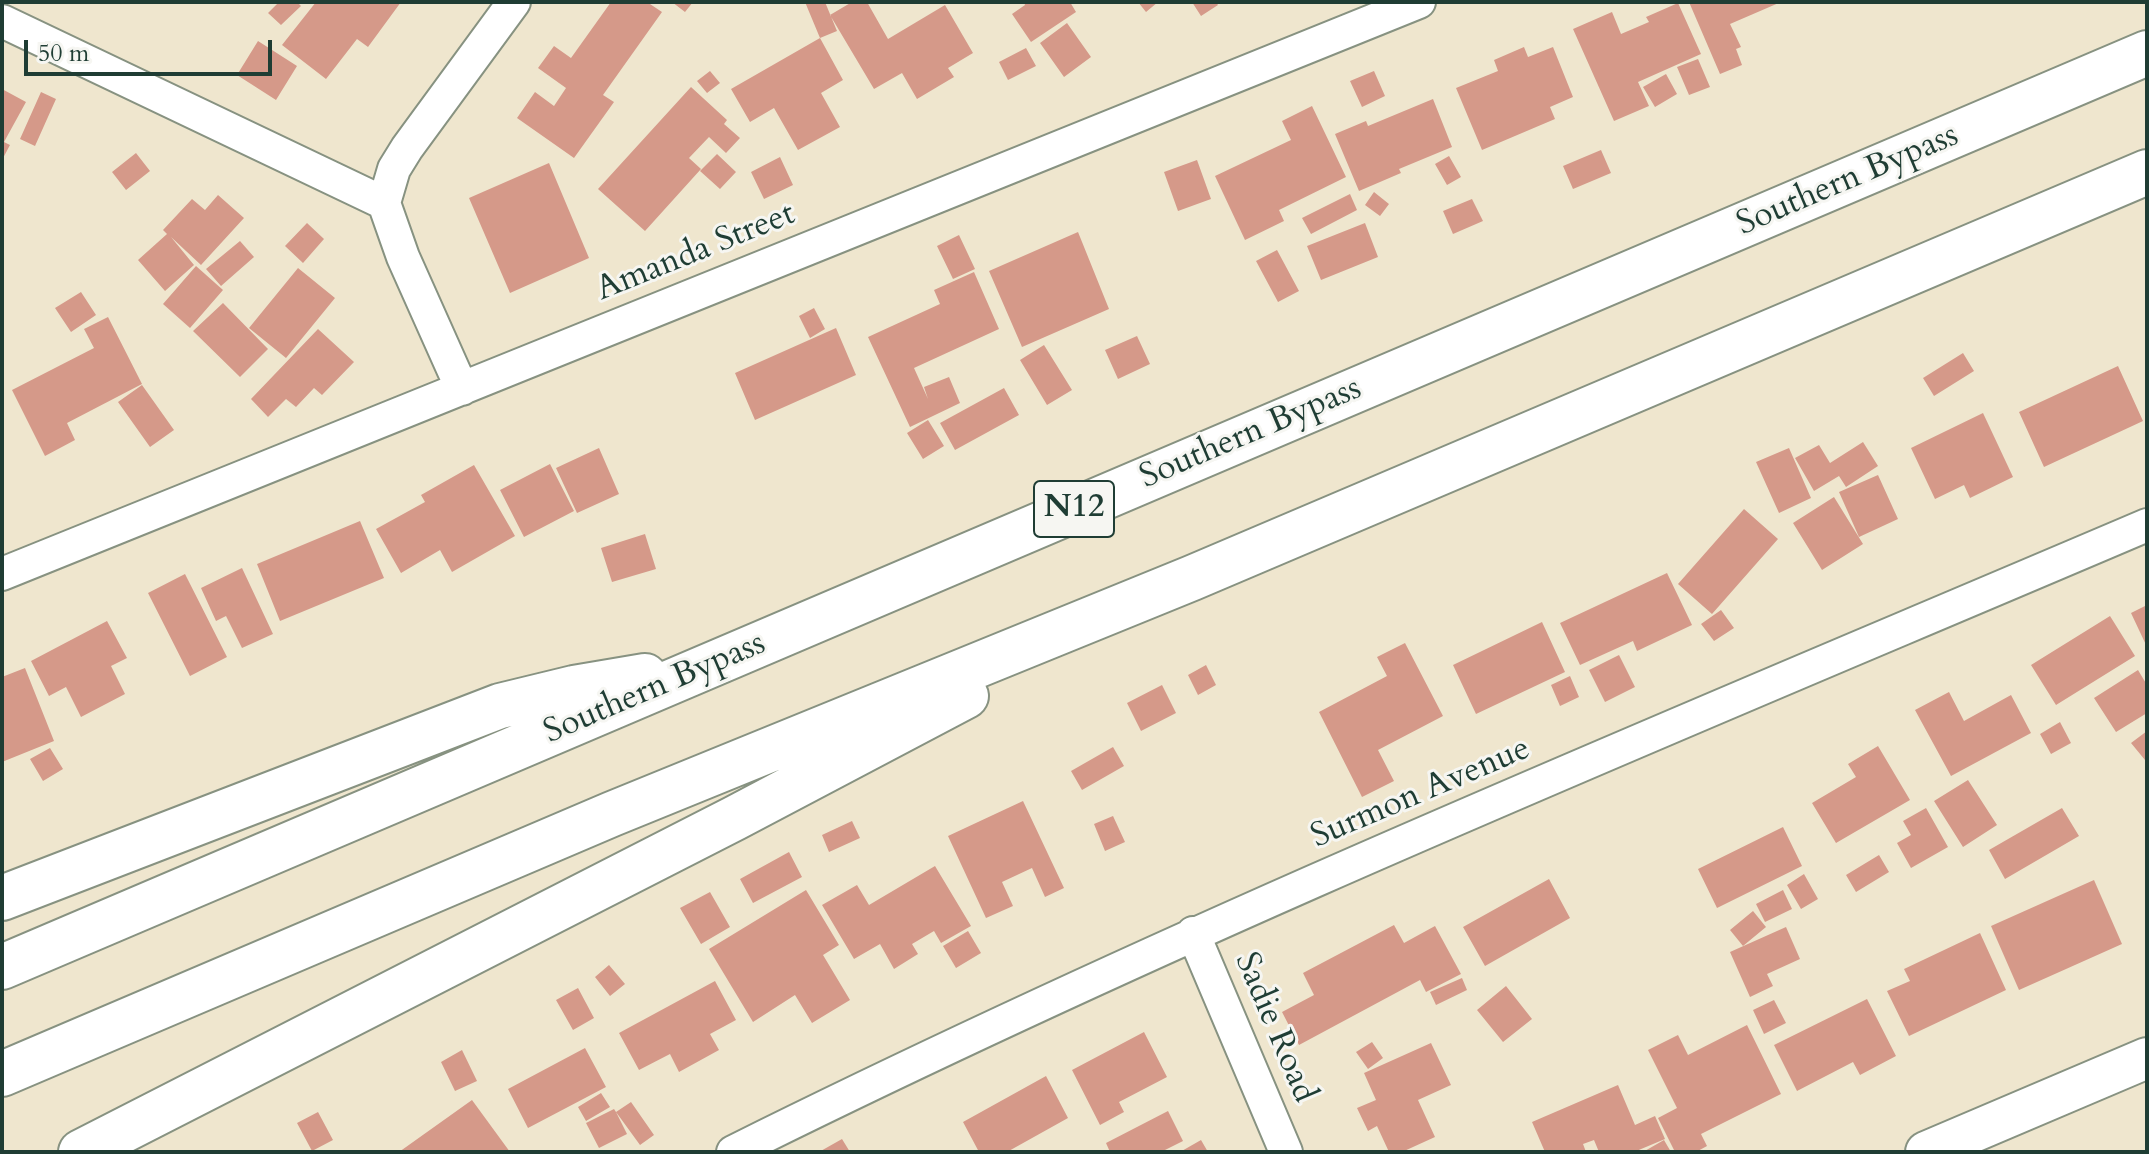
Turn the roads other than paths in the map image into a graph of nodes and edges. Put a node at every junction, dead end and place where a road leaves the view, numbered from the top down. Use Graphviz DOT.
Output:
graph roads {
  1 [pos="514,2"];
  2 [pos="1419,2"];
  3 [pos="2,21"];
  4 [pos="2147,53"];
  5 [pos="2147,172"];
  6 [pos="384,203"];
  7 [pos="462,389"];
  8 [pos="2147,525"];
  9 [pos="2,574"];
  10 [pos="1192,578"];
  11 [pos="697,671"];
  12 [pos="2,898"];
  13 [pos="1193,933"];
  14 [pos="2,967"];
  15 [pos="2147,1058"];
  16 [pos="2,1074"];
  17 [pos="81,1152"];
  18 [pos="733,1152"];
  19 [pos="1286,1152"];
  20 [pos="1926,1152"];
  1 -- 6 [label="street"];
  2 -- 7 [label="street, Amanda Street"];
  3 -- 6 [label="street"];
  4 -- 11 [label="highway, Southern Bypass / N12"];
  5 -- 10 [label="highway"];
  6 -- 7 [label="street"];
  7 -- 9 [label="street, Amanda Street"];
  8 -- 13 [label="street, Surmon Avenue"];
  10 -- 16 [label="highway"];
  10 -- 17 [label="highway"];
  11 -- 12 [label="highway"];
  11 -- 14 [label="highway, Southern Bypass / N12"];
  13 -- 18 [label="street, Surmon Avenue"];
  13 -- 19 [label="street, Sadie Road"];
  15 -- 20 [label="main road"];
}
